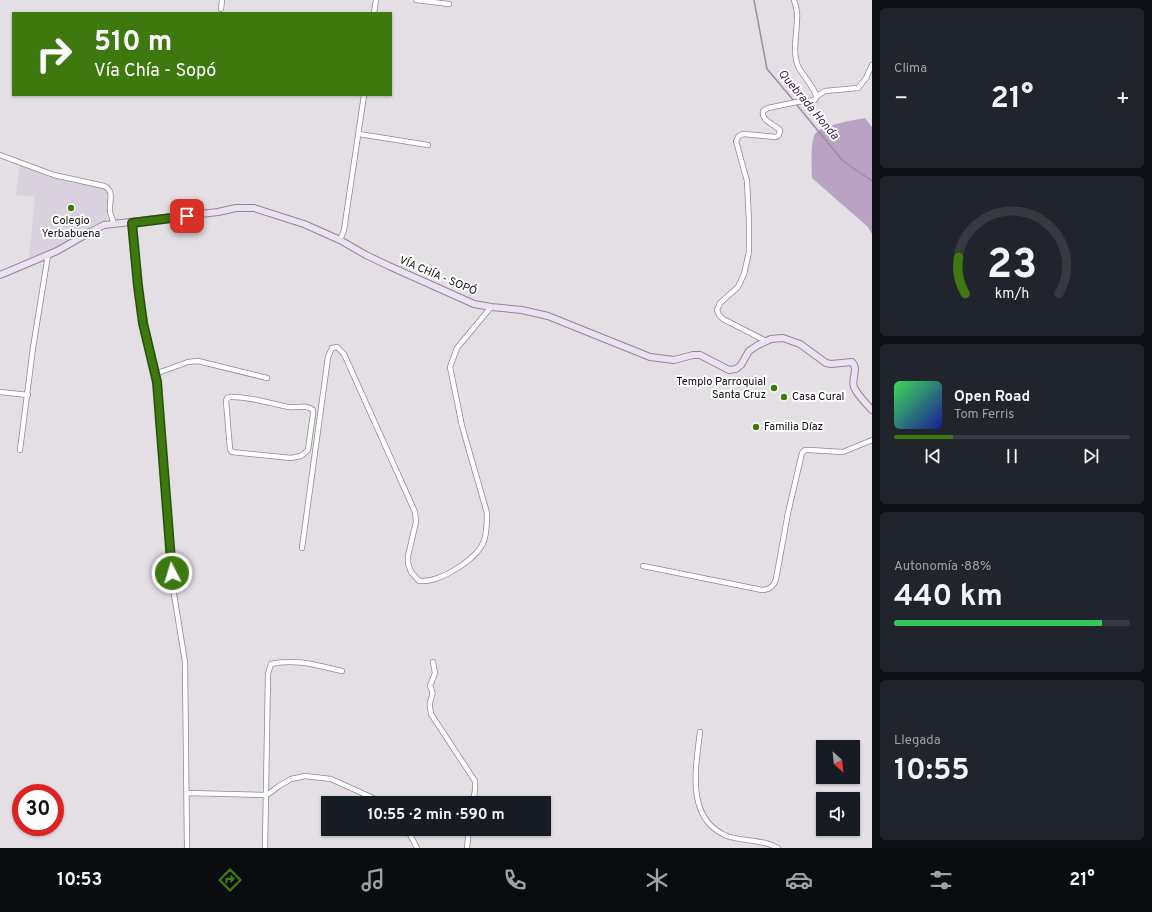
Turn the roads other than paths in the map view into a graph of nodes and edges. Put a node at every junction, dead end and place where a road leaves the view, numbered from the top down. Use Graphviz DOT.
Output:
graph roads {
  1 [pos="222,0"];
  2 [pos="376,0"];
  3 [pos="416,0"];
  4 [pos="794,0"];
  5 [pos="449,4"];
  6 [pos="221,9"];
  7 [pos="374,12"];
  8 [pos="872,65"];
  9 [pos="364,96"];
  10 [pos="817,96"];
  11 [pos="358,134"];
  12 [pos="428,145"];
  13 [pos="0,155"];
  14 [pos="132,223"];
  15 [pos="114,224"];
  16 [pos="340,240"];
  17 [pos="48,255"];
  18 [pos="0,275"];
  19 [pos="491,307"];
  20 [pos="766,341"];
  21 [pos="155,374"];
  22 [pos="267,378"];
  23 [pos="0,392"];
  24 [pos="28,395"];
  25 [pos="872,410"];
  26 [pos="309,438"];
  27 [pos="316,439"];
  28 [pos="872,440"];
  29 [pos="20,450"];
  30 [pos="302,548"];
  31 [pos="643,566"];
  32 [pos="432,662"];
  33 [pos="342,671"];
  34 [pos="700,732"];
  35 [pos="187,793"];
  36 [pos="267,795"];
  37 [pos="369,796"];
  38 [pos="474,796"];
  39 [pos="411,836"];
  40 [pos="468,836"];
  41 [pos="764,843"];
  42 [pos="187,848"];
  43 [pos="265,848"];
  44 [pos="417,848"];
  45 [pos="467,848"];
  46 [pos="761,848"];
  47 [pos="778,848"];
  1 -- 6 [label="street"];
  2 -- 7 [label="street"];
  3 -- 5 [label="street"];
  4 -- 10 [label="street"];
  8 -- 10 [label="street"];
  9 -- 11 [label="street"];
  10 -- 20 [label="street"];
  11 -- 12 [label="street"];
  11 -- 16 [label="street"];
  13 -- 15 [label="street"];
  14 -- 15 [label="street, VÍA CHÍA - SOPÓ"];
  14 -- 16 [label="street, VÍA CHÍA - SOPÓ"];
  14 -- 21 [label="street"];
  15 -- 17 [label="street, VÍA CHÍA - SOPÓ"];
  16 -- 19 [label="street, VÍA CHÍA - SOPÓ"];
  17 -- 18 [label="street, VÍA CHÍA - SOPÓ"];
  17 -- 24 [label="street"];
  19 -- 20 [label="street, VÍA CHÍA - SOPÓ"];
  19 -- 27 [label="street"];
  20 -- 25 [label="street, VÍA CHÍA - SOPÓ"];
  21 -- 22 [label="street"];
  21 -- 35 [label="street"];
  23 -- 24 [label="street"];
  24 -- 29 [label="street"];
  26 -- 26 [label="street"];
  26 -- 27 [label="street"];
  27 -- 30 [label="street"];
  28 -- 31 [label="street"];
  32 -- 38 [label="street"];
  33 -- 36 [label="street"];
  34 -- 41 [label="street"];
  35 -- 36 [label="street"];
  35 -- 42 [label="street"];
  36 -- 37 [label="street"];
  36 -- 43 [label="street"];
  39 -- 44 [label="street"];
  40 -- 45 [label="street"];
  41 -- 46 [label="street"];
  41 -- 47 [label="street"];
}
